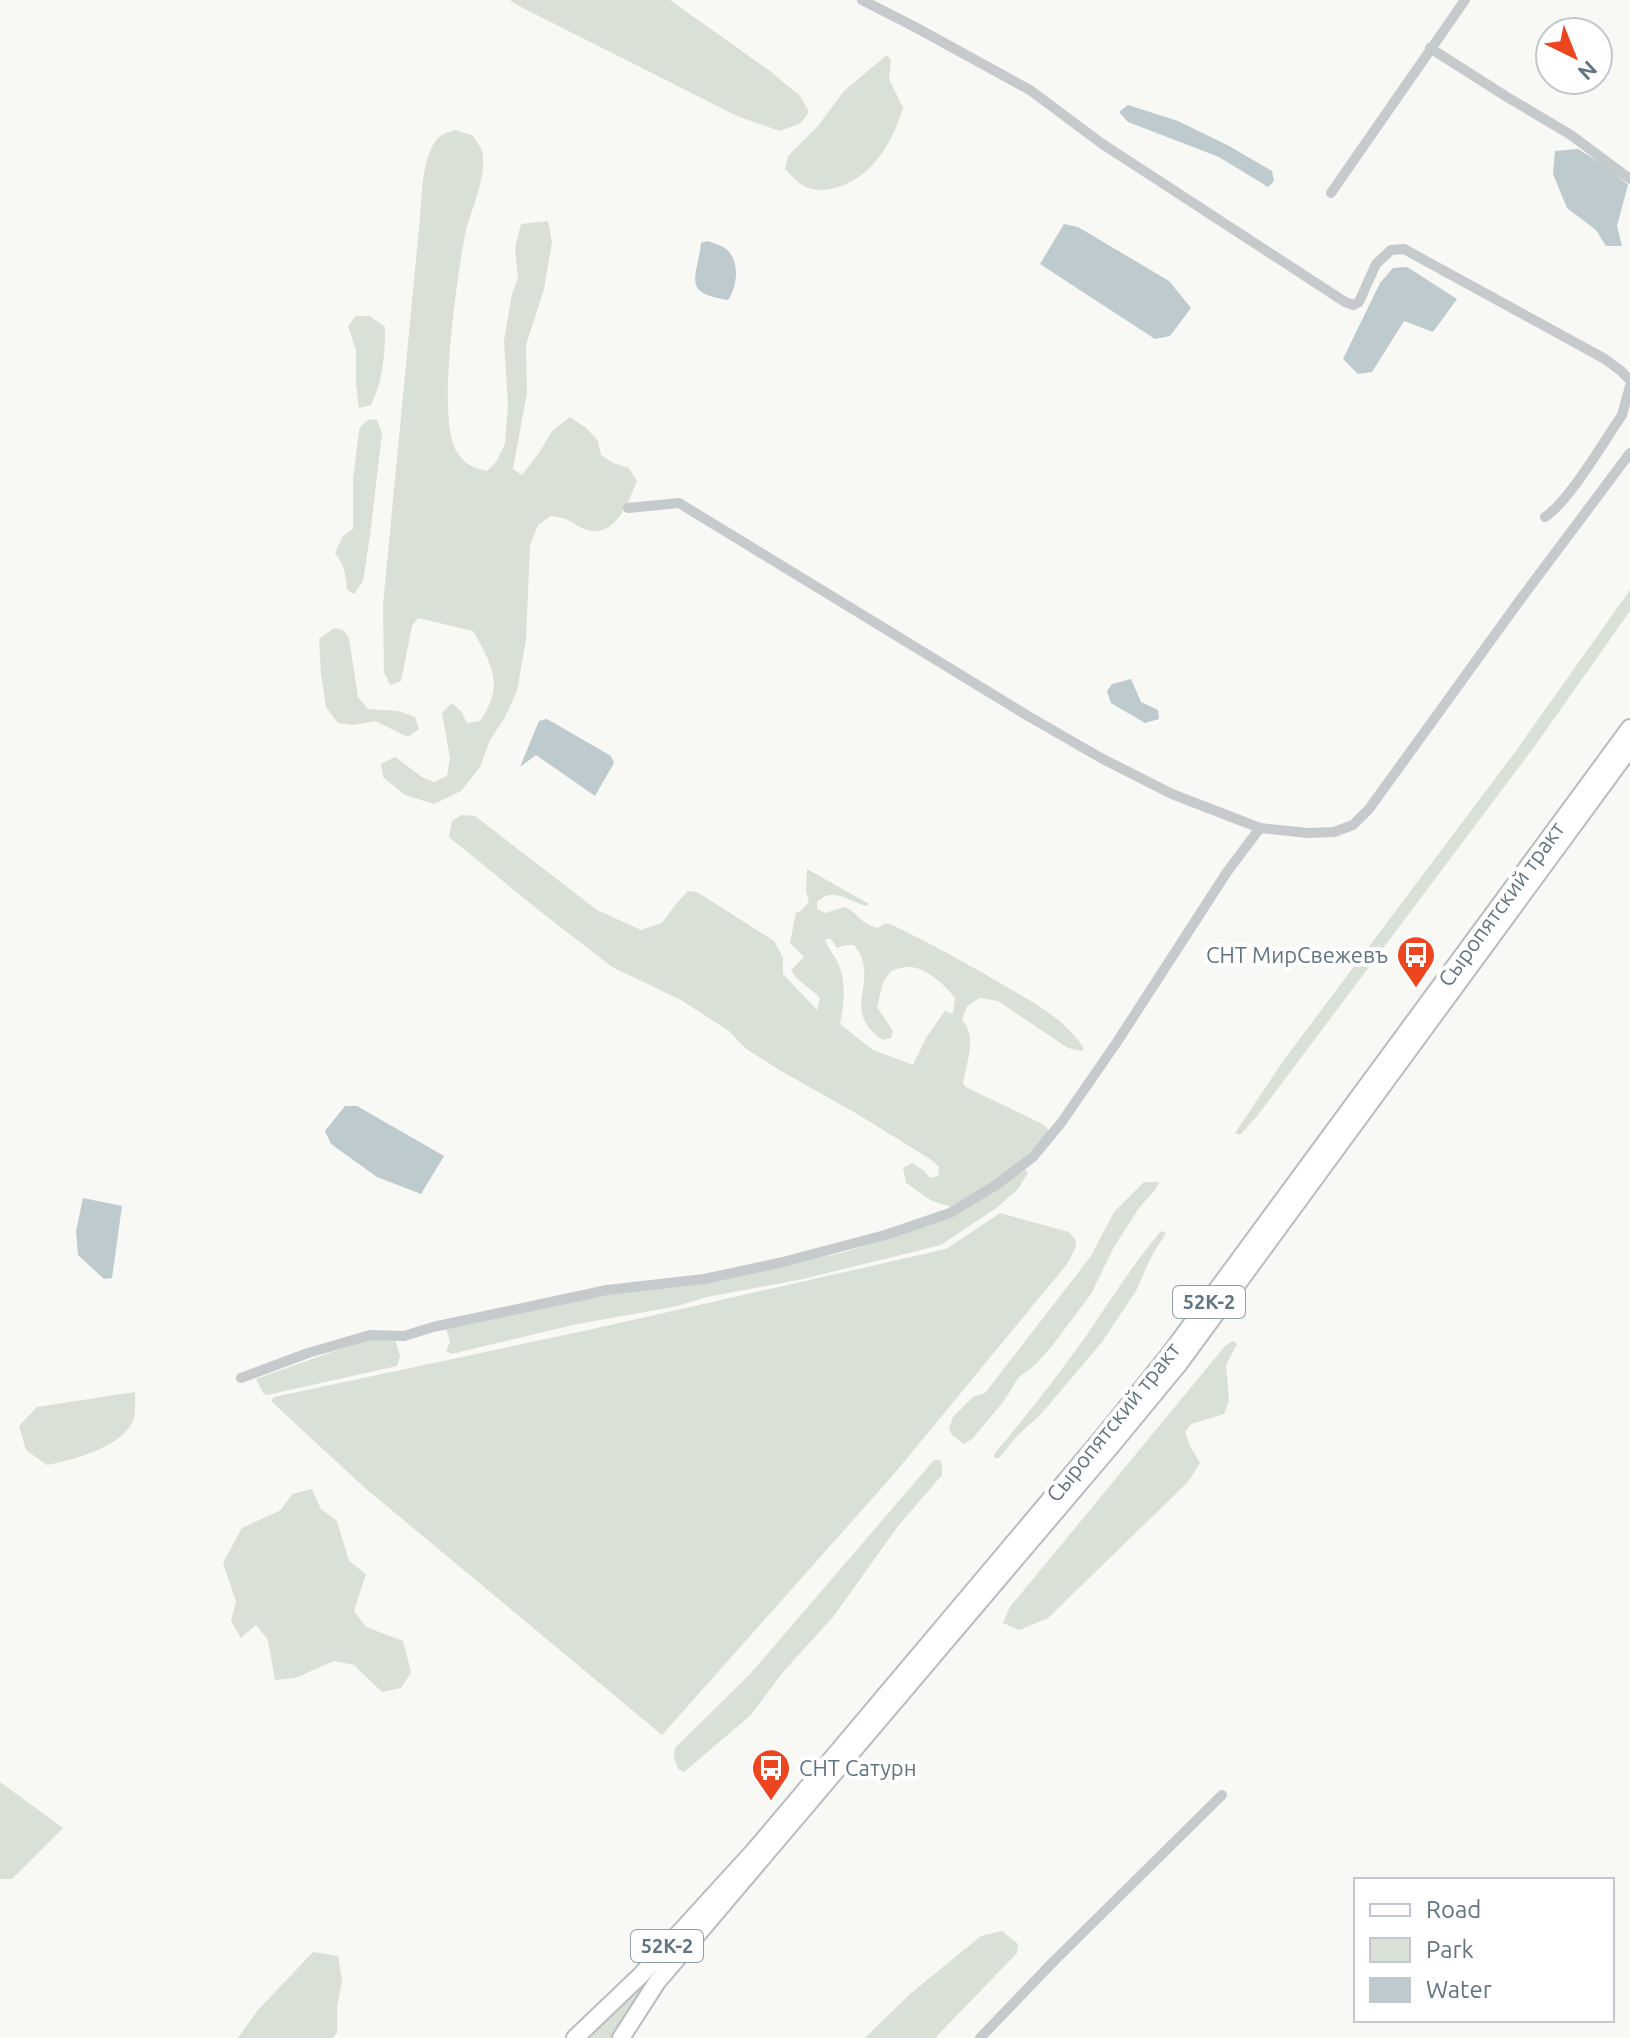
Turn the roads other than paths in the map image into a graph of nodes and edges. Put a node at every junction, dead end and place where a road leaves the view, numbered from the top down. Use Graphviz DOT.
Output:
graph roads {
  1 [pos="862,0"];
  2 [pos="1465,0"];
  3 [pos="1430,48"];
  4 [pos="1630,179"];
  5 [pos="1331,193"];
  6 [pos="1630,383"];
  7 [pos="1630,453"];
  8 [pos="628,508"];
  9 [pos="1545,517"];
  10 [pos="1630,728"];
  11 [pos="1630,748"];
  12 [pos="1260,828"];
  13 [pos="241,1378"];
  14 [pos="1222,1795"];
  15 [pos="575,2038"];
  16 [pos="621,2038"];
  17 [pos="980,2038"];
  1 -- 6 [label="street"];
  2 -- 3 [label="street"];
  3 -- 4 [label="street"];
  3 -- 5 [label="street"];
  6 -- 9 [label="street"];
  7 -- 12 [label="street"];
  8 -- 12 [label="street"];
  10 -- 15 [label="main road, Сыропятский тракт / 52К-2"];
  11 -- 16 [label="main road, Сыропятский тракт / 52К-2"];
  12 -- 13 [label="street"];
  14 -- 17 [label="street"];
}
